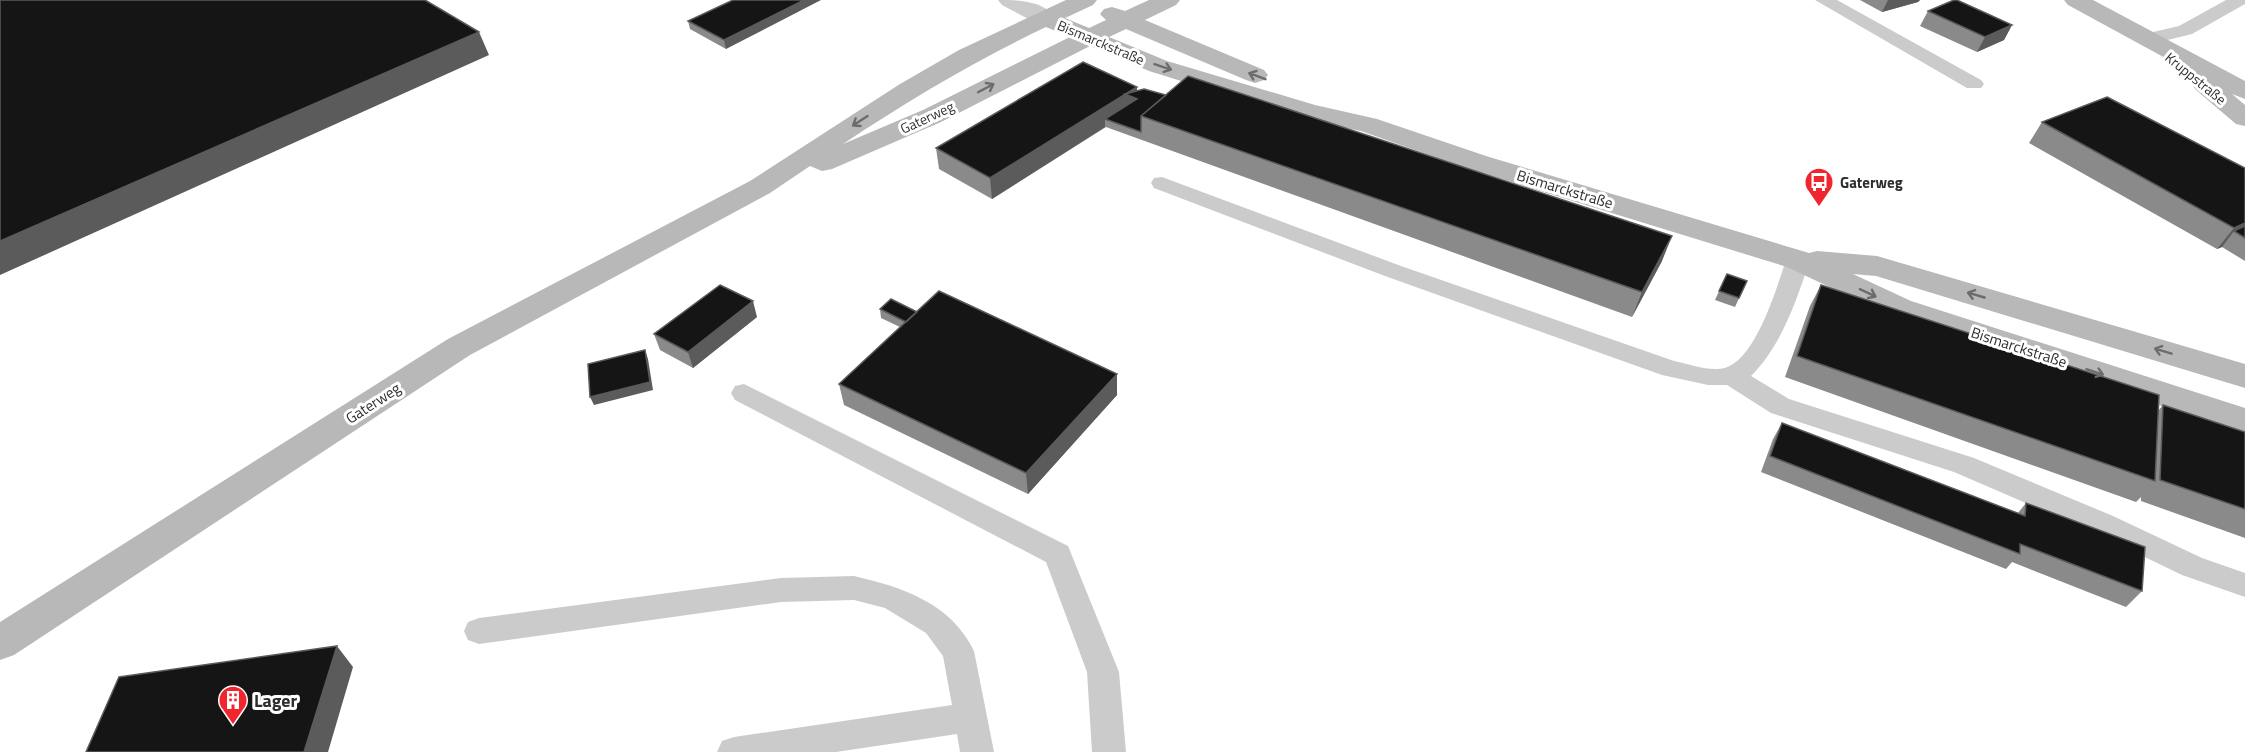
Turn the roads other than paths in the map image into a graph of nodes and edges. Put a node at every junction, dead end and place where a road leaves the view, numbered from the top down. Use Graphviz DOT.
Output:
graph roads {
  1 [pos="1010,0"];
  2 [pos="1084,0"];
  3 [pos="1168,0"];
  4 [pos="1824,0"];
  5 [pos="2076,0"];
  6 [pos="2240,0"];
  7 [pos="1044,18"];
  8 [pos="1125,20"];
  9 [pos="1089,38"];
  10 [pos="2147,39"];
  11 [pos="1974,84"];
  12 [pos="2245,91"];
  13 [pos="2245,118"];
  14 [pos="1368,125"];
  15 [pos="1162,183"];
  16 [pos="760,187"];
  17 [pos="1797,260"];
  18 [pos="2236,370"];
  19 [pos="1731,376"];
  20 [pos="744,393"];
  21 [pos="2245,421"];
  22 [pos="2245,585"];
  23 [pos="478,631"];
  24 [pos="0,643"];
  25 [pos="972,717"];
  26 [pos="734,752"];
  27 [pos="977,752"];
  28 [pos="1109,752"];
  1 -- 7 [label="street, Bismarckstraße"];
  2 -- 7 [label="street, Gaterweg"];
  2 -- 8 [label="street, Bismarckstraße"];
  3 -- 8 [label="street, Gaterweg"];
  4 -- 11 [label="lane"];
  5 -- 10 [label="street, Kruppstraße"];
  6 -- 10 [label="lane"];
  7 -- 9 [label="street, Bismarckstraße"];
  7 -- 16 [label="street, Gaterweg, one-way"];
  8 -- 9 [label="street, Gaterweg"];
  14 -- 8 [label="street, Bismarckstraße, one-way"];
  9 -- 14 [label="street, Bismarckstraße, one-way"];
  16 -- 9 [label="street, Gaterweg, one-way"];
  10 -- 12 [label="street, Kruppstraße"];
  10 -- 13 [label="street, Kruppstraße"];
  14 -- 17 [label="street, Bismarckstraße"];
  15 -- 19 [label="lane"];
  16 -- 24 [label="street, Gaterweg"];
  18 -- 17 [label="street, Bismarckstraße, one-way"];
  17 -- 19 [label="lane"];
  17 -- 21 [label="street, Bismarckstraße, one-way"];
  19 -- 22 [label="lane"];
  20 -- 28 [label="lane"];
  23 -- 25 [label="lane"];
  25 -- 26 [label="lane"];
  25 -- 27 [label="lane"];
}
